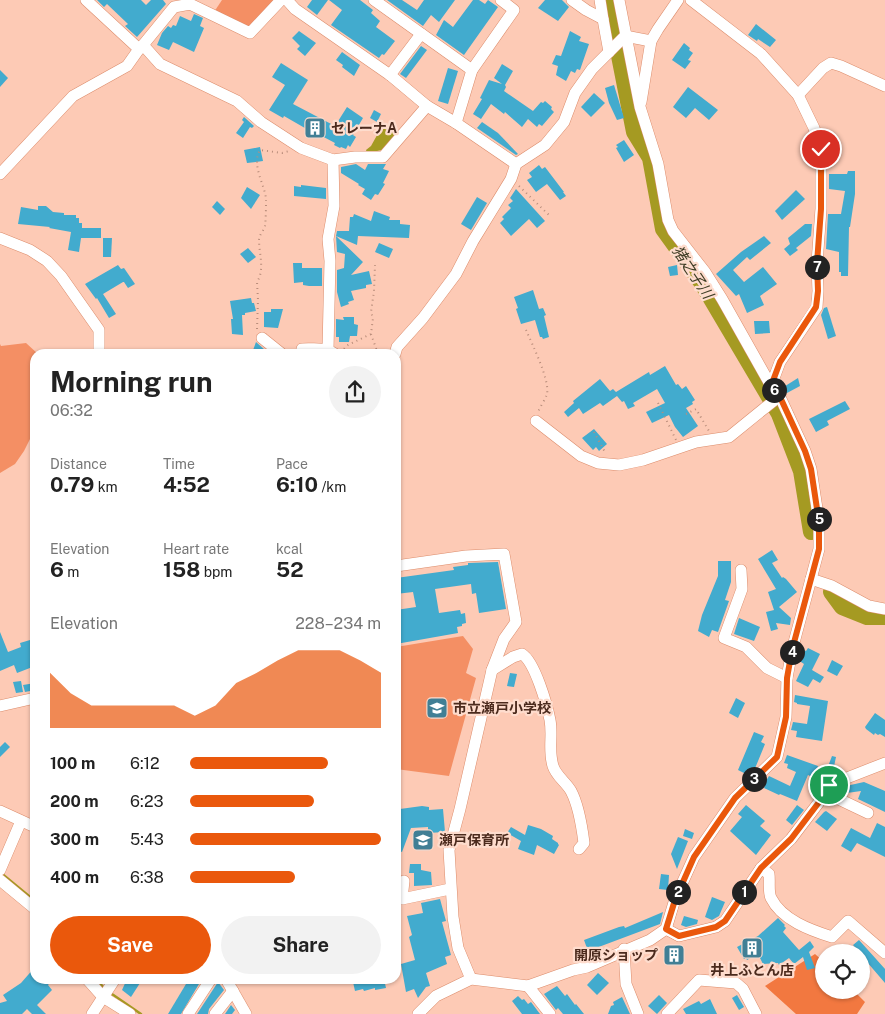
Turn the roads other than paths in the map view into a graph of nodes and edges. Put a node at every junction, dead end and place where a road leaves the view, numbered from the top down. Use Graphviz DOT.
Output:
graph roads {
  1 [pos="86,0"];
  2 [pos="281,0"];
  3 [pos="287,0"];
  4 [pos="303,0"];
  5 [pos="374,0"];
  6 [pos="501,0"];
  7 [pos="572,0"];
  8 [pos="600,0"];
  9 [pos="619,0"];
  10 [pos="678,0"];
  11 [pos="691,0"];
  12 [pos="295,9"];
  13 [pos="603,19"];
  14 [pos="421,34"];
  15 [pos="623,38"];
  16 [pos="652,41"];
  17 [pos="141,47"];
  18 [pos="610,51"];
  19 [pos="472,70"];
  20 [pos="390,75"];
  21 [pos="885,86"];
  22 [pos="798,95"];
  23 [pos="426,106"];
  24 [pos="640,107"];
  25 [pos="456,123"];
  26 [pos="333,160"];
  27 [pos="516,164"];
  28 [pos="0,174"];
  29 [pos="0,238"];
  30 [pos="262,338"];
  31 [pos="99,349"];
  32 [pos="276,349"];
  33 [pos="332,349"];
  34 [pos="396,349"];
  35 [pos="771,386"];
  36 [pos="780,396"];
  37 [pos="536,421"];
  38 [pos="401,565"];
  39 [pos="741,570"];
  40 [pos="811,579"];
  41 [pos="885,609"];
  42 [pos="492,670"];
  43 [pos="787,678"];
  44 [pos="30,699"];
  45 [pos="0,706"];
  46 [pos="885,763"];
  47 [pos="826,793"];
  48 [pos="0,811"];
  49 [pos="868,813"];
  50 [pos="21,821"];
  51 [pos="30,826"];
  52 [pos="579,849"];
  53 [pos="761,868"];
  54 [pos="1,869"];
  55 [pos="0,880"];
  56 [pos="404,881"];
  57 [pos="450,889"];
  58 [pos="30,905"];
  59 [pos="666,929"];
  60 [pos="624,949"];
  61 [pos="885,953"];
  62 [pos="471,980"];
  63 [pos="91,984"];
  64 [pos="112,984"];
  65 [pos="208,984"];
  66 [pos="229,984"];
  67 [pos="528,986"];
  68 [pos="233,991"];
  69 [pos="103,998"];
  70 [pos="92,1014"];
  71 [pos="130,1014"];
  72 [pos="188,1014"];
  73 [pos="215,1014"];
  74 [pos="246,1014"];
  75 [pos="418,1014"];
  76 [pos="550,1014"];
  77 [pos="638,1014"];
  78 [pos="667,1014"];
  79 [pos="756,1014"];
  1 -- 17 [label="street"];
  2 -- 17 [label="street"];
  3 -- 12 [label="street"];
  4 -- 12 [label="street"];
  5 -- 14 [label="street"];
  6 -- 19 [label="street"];
  7 -- 13 [label="street"];
  8 -- 13 [label="street"];
  9 -- 15 [label="street"];
  10 -- 16 [label="street"];
  11 -- 22 [label="street"];
  12 -- 20 [label="street"];
  13 -- 18 [label="street"];
  14 -- 19 [label="street"];
  14 -- 20 [label="street"];
  15 -- 16 [label="street"];
  15 -- 18 [label="street"];
  15 -- 24 [label="street"];
  16 -- 24 [label="street"];
  17 -- 26 [label="street"];
  17 -- 28 [label="street"];
  18 -- 27 [label="street"];
  19 -- 25 [label="street"];
  20 -- 23 [label="street"];
  21 -- 22 [label="street"];
  22 -- 35 [label="street"];
  23 -- 25 [label="street"];
  23 -- 26 [label="street"];
  24 -- 35 [label="street"];
  25 -- 27 [label="street"];
  26 -- 33 [label="street"];
  27 -- 34 [label="street"];
  29 -- 31 [label="street"];
  30 -- 32 [label="street"];
  35 -- 40 [label="street"];
  36 -- 37 [label="street, bridge"];
  38 -- 42 [label="street"];
  39 -- 43 [label="street"];
  40 -- 41 [label="street"];
  40 -- 43 [label="street"];
  42 -- 52 [label="street"];
  42 -- 57 [label="street"];
  43 -- 59 [label="street"];
  44 -- 45 [label="street"];
  46 -- 47 [label="street"];
  47 -- 49 [label="street"];
  47 -- 53 [label="street"];
  48 -- 50 [label="street"];
  50 -- 51 [label="street"];
  50 -- 54 [label="street"];
  53 -- 59 [label="street"];
  53 -- 61 [label="street"];
  55 -- 58 [label="street"];
  56 -- 57 [label="street"];
  57 -- 62 [label="street"];
  59 -- 60 [label="street"];
  60 -- 67 [label="street"];
  60 -- 77 [label="street"];
  62 -- 67 [label="street"];
  62 -- 75 [label="street"];
  63 -- 69 [label="street"];
  64 -- 69 [label="street"];
  65 -- 72 [label="street"];
  66 -- 68 [label="street"];
  67 -- 76 [label="street"];
  68 -- 73 [label="street"];
  68 -- 74 [label="street"];
  69 -- 70 [label="street"];
  69 -- 71 [label="street"];
  78 -- 79 [label="street"];
}
